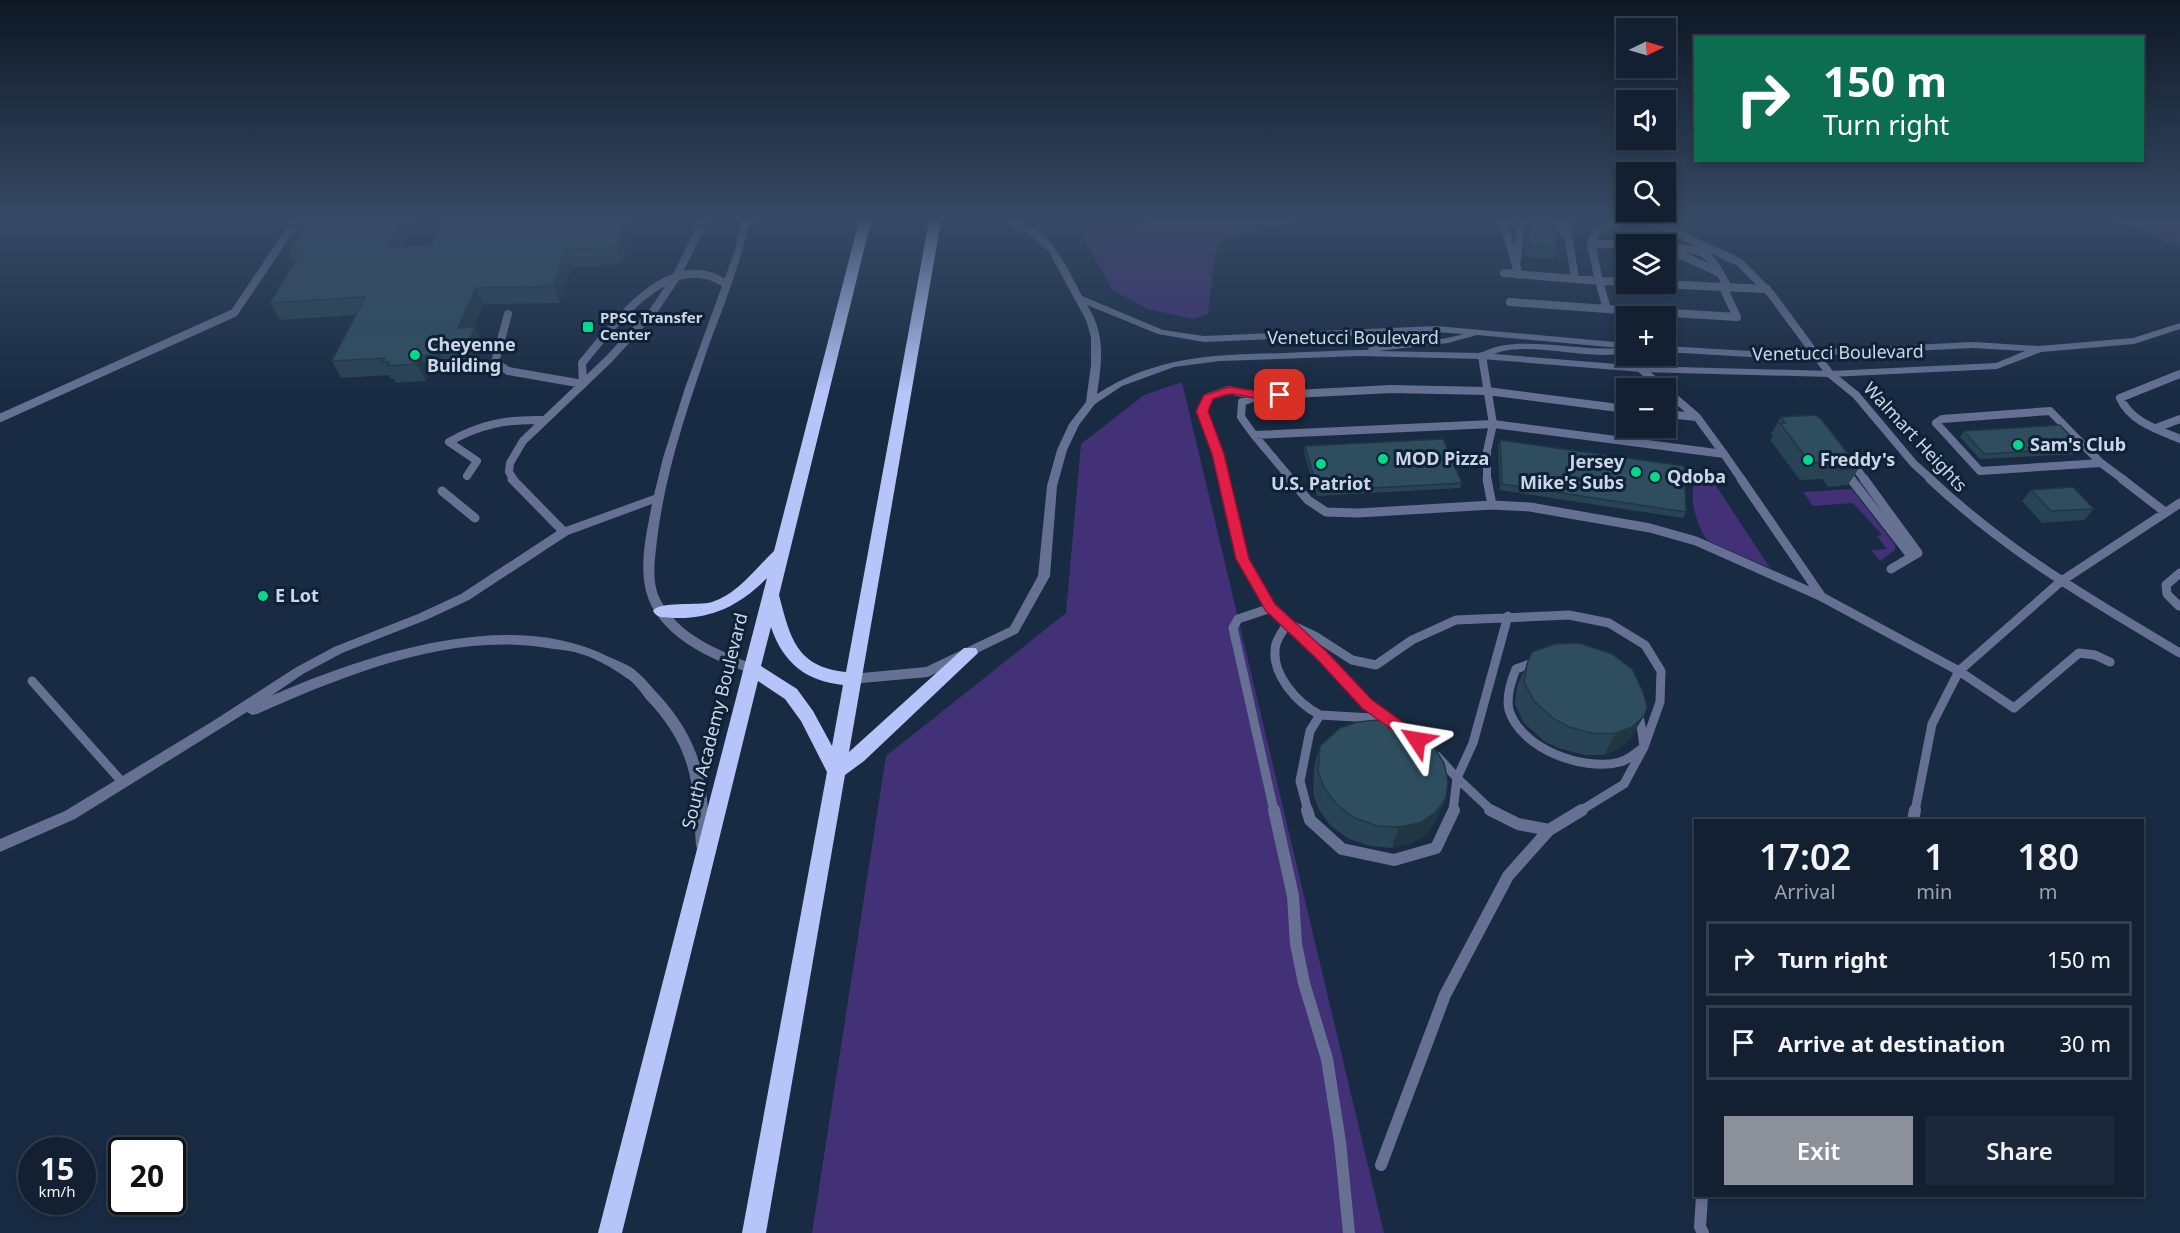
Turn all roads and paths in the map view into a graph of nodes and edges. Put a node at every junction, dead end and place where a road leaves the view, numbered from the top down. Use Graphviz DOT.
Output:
graph roads {
  1 [pos="257,279"];
  2 [pos="671,279"];
  3 [pos="674,279"];
  4 [pos="719,279"];
  5 [pos="729,279"];
  6 [pos="850,279"];
  7 [pos="925,279"];
  8 [pos="1069,279"];
  9 [pos="1569,279"];
  10 [pos="1575,279"];
  11 [pos="1722,279"];
  12 [pos="1756,279"];
  13 [pos="1599,280"];
  14 [pos="1616,281"];
  15 [pos="727,284"];
  16 [pos="1676,285"];
  17 [pos="1726,287"];
  18 [pos="1767,289"];
  19 [pos="1078,298"];
  20 [pos="1510,302"];
  21 [pos="1607,309"];
  22 [pos="508,314"];
  23 [pos="2180,326"];
  24 [pos="1479,332"];
  25 [pos="1616,347"];
  26 [pos="1616,350"];
  27 [pos="1676,350"];
  28 [pos="2039,350"];
  29 [pos="1360,353"];
  30 [pos="1815,353"];
  31 [pos="1482,356"];
  32 [pos="1641,369"];
  33 [pos="1830,374"];
  34 [pos="2180,374"];
  35 [pos="583,384"];
  36 [pos="1487,391"];
  37 [pos="1258,396"];
  38 [pos="1091,402"];
  39 [pos="1616,408"];
  40 [pos="1676,415"];
  41 [pos="1697,417"];
  42 [pos="0,418"];
  43 [pos="2180,419"];
  44 [pos="544,420"];
  45 [pos="1493,424"];
  46 [pos="2156,428"];
  47 [pos="1254,435"];
  48 [pos="2180,439"];
  49 [pos="1724,454"];
  50 [pos="1846,456"];
  51 [pos="2102,462"];
  52 [pos="1841,466"];
  53 [pos="467,476"];
  54 [pos="442,491"];
  55 [pos="658,498"];
  56 [pos="2180,502"];
  57 [pos="1492,505"];
  58 [pos="2165,512"];
  59 [pos="475,518"];
  60 [pos="564,532"];
  61 [pos="780,555"];
  62 [pos="1911,556"];
  63 [pos="1891,569"];
  64 [pos="2180,573"];
  65 [pos="2060,582"];
  66 [pos="771,591"];
  67 [pos="1822,597"];
  68 [pos="2179,606"];
  69 [pos="1271,608"];
  70 [pos="661,611"];
  71 [pos="1508,615"];
  72 [pos="1287,623"];
  73 [pos="970,653"];
  74 [pos="2180,653"];
  75 [pos="2110,662"];
  76 [pos="751,668"];
  77 [pos="1959,670"];
  78 [pos="852,679"];
  79 [pos="32,681"];
  80 [pos="1320,715"];
  81 [pos="1387,720"];
  82 [pos="218,725"];
  83 [pos="1405,732"];
  84 [pos="1644,747"];
  85 [pos="1432,750"];
  86 [pos="836,771"];
  87 [pos="1456,778"];
  88 [pos="123,783"];
  89 [pos="1913,819"];
  90 [pos="1549,830"];
  91 [pos="0,846"];
  92 [pos="704,860"];
  93 [pos="1381,1165"];
  94 [pos="1702,1197"];
  95 [pos="610,1233"];
  96 [pos="754,1233"];
  97 [pos="1349,1233"];
  98 [pos="1704,1233"];
  1 -- 42 [label="lane"];
  2 -- 35 [label="lane"];
  3 -- 35 [label="lane"];
  4 -- 15 [label="lane"];
  5 -- 15 [label="street"];
  6 -- 61 [label="highway, South Academy Boulevard"];
  7 -- 78 [label="highway"];
  8 -- 19 [label="street"];
  9 -- 10 [label="lane"];
  10 -- 13 [label="lane"];
  11 -- 17 [label="lane"];
  12 -- 18 [label="lane, Walmart Heights"];
  13 -- 14 [label="lane"];
  13 -- 21 [label="lane"];
  15 -- 55 [label="street"];
  16 -- 17 [label="lane"];
  17 -- 18 [label="lane"];
  17 -- 21 [label="lane"];
  18 -- 30 [label="lane, Walmart Heights"];
  19 -- 24 [label="street, Venetucci Boulevard"];
  19 -- 38 [label="street"];
  20 -- 21 [label="lane"];
  22 -- 35 [label="lane"];
  23 -- 28 [label="street, Venetucci Boulevard"];
  24 -- 25 [label="street, Venetucci Boulevard"];
  24 -- 29 [label="street"];
  26 -- 31 [label="street"];
  27 -- 30 [label="street, Venetucci Boulevard"];
  28 -- 30 [label="street, Venetucci Boulevard"];
  28 -- 33 [label="street, Venetucci Boulevard"];
  29 -- 31 [label="street, Venetucci Boulevard"];
  29 -- 38 [label="street, Venetucci Boulevard"];
  30 -- 33 [label="lane, Walmart Heights"];
  31 -- 32 [label="street, Venetucci Boulevard"];
  31 -- 36 [label="lane"];
  32 -- 33 [label="street, Venetucci Boulevard"];
  32 -- 41 [label="lane"];
  33 -- 65 [label="lane, Walmart Heights"];
  34 -- 46 [label="lane"];
  35 -- 44 [label="lane"];
  36 -- 37 [label="lane"];
  36 -- 39 [label="lane"];
  36 -- 45 [label="lane"];
  37 -- 47 [label="lane"];
  37 -- 69 [label="lane"];
  38 -- 73 [label="street, Venetucci Boulevard"];
  40 -- 41 [label="lane"];
  41 -- 49 [label="lane"];
  43 -- 46 [label="lane"];
  44 -- 53 [label="lane"];
  44 -- 60 [label="lane"];
  45 -- 47 [label="lane"];
  45 -- 49 [label="lane"];
  45 -- 57 [label="lane"];
  46 -- 48 [label="lane"];
  47 -- 57 [label="lane"];
  49 -- 67 [label="lane"];
  50 -- 62 [label="lane"];
  51 -- 51 [label="lane"];
  51 -- 58 [label="lane"];
  52 -- 62 [label="lane"];
  54 -- 59 [label="lane"];
  55 -- 60 [label="street"];
  55 -- 70 [label="street"];
  56 -- 58 [label="lane"];
  57 -- 67 [label="lane"];
  58 -- 65 [label="lane"];
  60 -- 82 [label="street"];
  61 -- 66 [label="highway, South Academy Boulevard"];
  61 -- 70 [label="highway"];
  62 -- 63 [label="lane"];
  64 -- 68 [label="lane"];
  65 -- 74 [label="lane, Walmart Heights"];
  65 -- 77 [label="lane"];
  66 -- 76 [label="highway, South Academy Boulevard"];
  66 -- 78 [label="highway"];
  67 -- 77 [label="lane"];
  69 -- 72 [label="lane"];
  69 -- 97 [label="lane"];
  70 -- 76 [label="street"];
  71 -- 72 [label="lane"];
  71 -- 84 [label="lane"];
  71 -- 87 [label="lane"];
  72 -- 80 [label="lane"];
  72 -- 81 [label="lane"];
  73 -- 78 [label="street, Venetucci Boulevard"];
  73 -- 86 [label="highway"];
  75 -- 77 [label="lane"];
  76 -- 86 [label="highway"];
  76 -- 92 [label="highway, South Academy Boulevard"];
  77 -- 89 [label="lane"];
  78 -- 86 [label="highway"];
  79 -- 88 [label="lane"];
  80 -- 81 [label="lane"];
  80 -- 87 [label="lane"];
  81 -- 83 [label="lane"];
  82 -- 88 [label="street"];
  82 -- 92 [label="street"];
  84 -- 84 [label="lane"];
  84 -- 90 [label="lane"];
  85 -- 87 [label="lane"];
  86 -- 96 [label="highway"];
  87 -- 90 [label="lane"];
  88 -- 91 [label="street"];
  90 -- 93 [label="lane"];
  92 -- 95 [label="highway, South Academy Boulevard"];
  94 -- 98 [label="lane"];
}
